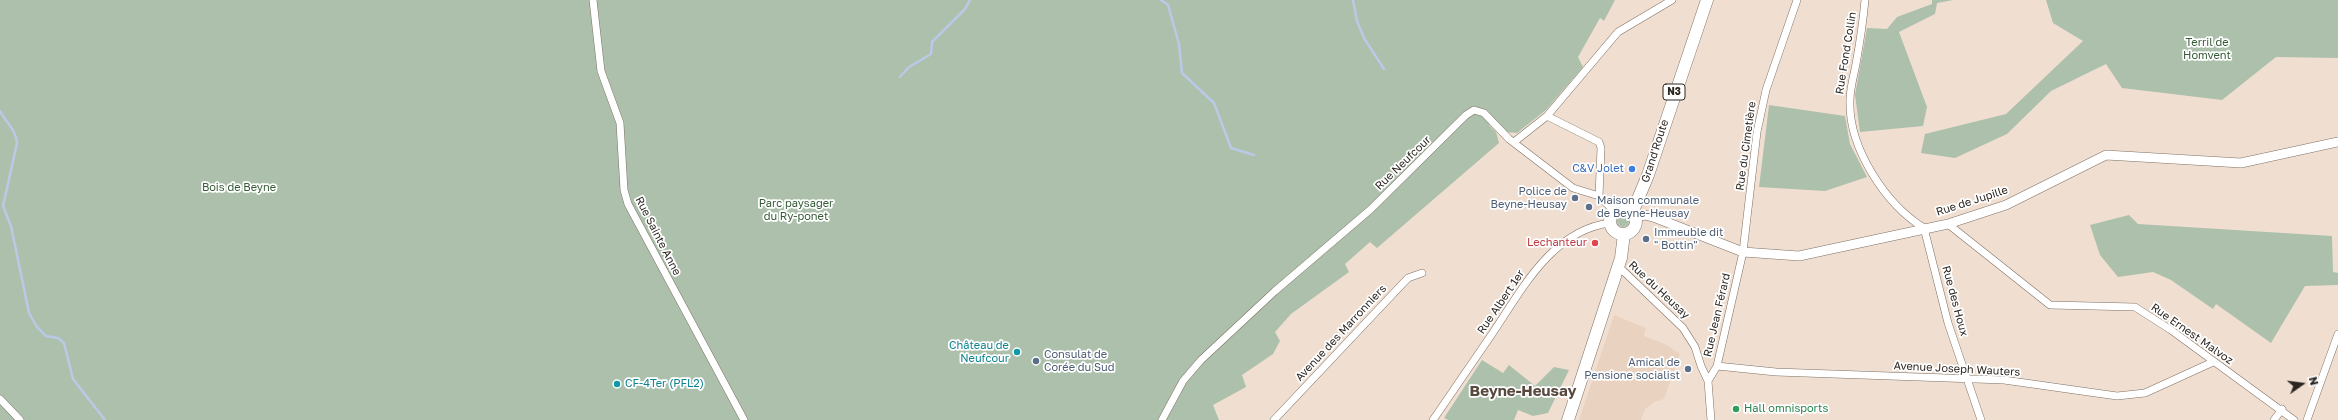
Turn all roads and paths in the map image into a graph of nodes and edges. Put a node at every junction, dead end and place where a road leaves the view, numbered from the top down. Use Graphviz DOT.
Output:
graph roads {
  1 [pos="593,0"];
  2 [pos="1672,0"];
  3 [pos="1707,0"];
  4 [pos="1797,0"];
  5 [pos="1865,0"];
  6 [pos="1547,116"];
  7 [pos="1514,142"];
  8 [pos="2338,142"];
  9 [pos="1599,196"];
  10 [pos="1614,211"];
  11 [pos="1635,213"];
  12 [pos="1610,223"];
  13 [pos="1948,224"];
  14 [pos="1924,228"];
  15 [pos="1624,234"];
  16 [pos="1743,252"];
  17 [pos="1618,266"];
  18 [pos="1422,273"];
  19 [pos="2338,334"];
  20 [pos="2213,362"];
  21 [pos="1717,366"];
  22 [pos="1967,380"];
  23 [pos="1708,381"];
  24 [pos="0,399"];
  25 [pos="2282,409"];
  26 [pos="1281,414"];
  27 [pos="20,420"];
  28 [pos="744,420"];
  29 [pos="1162,420"];
  30 [pos="1274,420"];
  31 [pos="1286,420"];
  32 [pos="1433,420"];
  33 [pos="1568,420"];
  34 [pos="1711,420"];
  35 [pos="1981,420"];
  36 [pos="2274,420"];
  37 [pos="2294,420"];
  38 [pos="2307,420"];
  1 -- 28 [label="street, Rue Sainte Anne"];
  2 -- 6 [label="street"];
  3 -- 11 [label="main road, Grand'Route / N3"];
  4 -- 16 [label="street, Rue du Cimetière"];
  5 -- 14 [label="street, Rue Fond Collin"];
  6 -- 7 [label="street"];
  6 -- 9 [label="street"];
  7 -- 9 [label="street, Rue Neufcour"];
  7 -- 29 [label="street, Rue Neufcour"];
  8 -- 13 [label="street, Rue de Jupille"];
  9 -- 10 [label="street"];
  10 -- 11 [label="main road"];
  10 -- 12 [label="main road"];
  11 -- 15 [label="main road, Grand'Route / N3"];
  11 -- 16 [label="street, Rue de Jupille"];
  12 -- 15 [label="main road"];
  12 -- 32 [label="street, Rue Albert 1er"];
  13 -- 14 [label="street, Rue de Jupille"];
  13 -- 20 [label="street, Rue Ernest Malvoz"];
  14 -- 16 [label="street, Rue de Jupille"];
  14 -- 22 [label="street, Rue des Houx"];
  15 -- 17 [label="main road"];
  16 -- 21 [label="street, Rue Jean Férard"];
  17 -- 23 [label="street, Rue du Heusay"];
  17 -- 33 [label="main road"];
  18 -- 26 [label="street, Avenue des Marronniers"];
  19 -- 38 [label="street"];
  20 -- 22 [label="street, Avenue Joseph Wauters"];
  20 -- 25 [label="street, Rue Ernest Malvoz"];
  21 -- 22 [label="street, Avenue Joseph Wauters"];
  21 -- 23 [label="street, Rue Jean Férard"];
  22 -- 35 [label="street, Rue des Houx"];
  23 -- 34 [label="street, Rue du Heusay"];
  24 -- 27 [label="street"];
  25 -- 36 [label="street"];
  25 -- 37 [label="street, Rue Ernest Malvoz"];
  26 -- 30 [label="street, Avenue des Marronniers"];
  26 -- 31 [label="street"];
}
